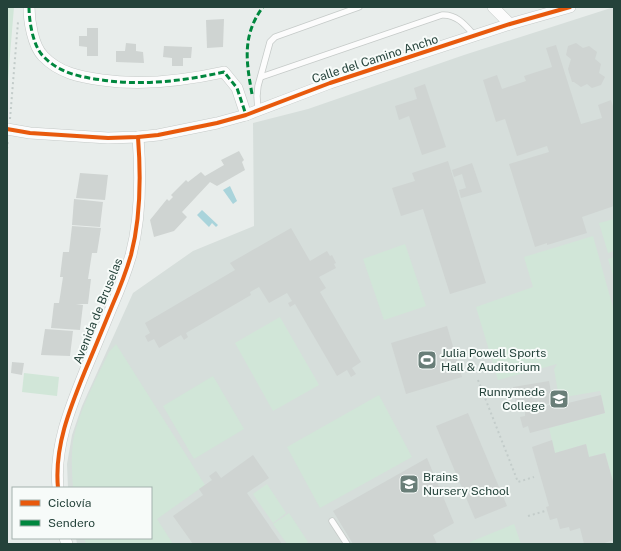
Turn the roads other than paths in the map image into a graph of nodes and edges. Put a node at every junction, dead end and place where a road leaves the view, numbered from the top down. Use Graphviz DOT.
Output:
graph roads {
  1 [pos="30,7"];
  2 [pos="359,7"];
  3 [pos="493,7"];
  4 [pos="570,7"];
  5 [pos="510,24"];
  6 [pos="475,37"];
  7 [pos="261,77"];
  8 [pos="258,111"];
  9 [pos="246,115"];
  10 [pos="8,129"];
  11 [pos="138,137"];
  12 [pos="58,487"];
  13 [pos="332,521"];
  14 [pos="347,544"];
  1 -- 9 [label="street"];
  2 -- 7 [label="lane"];
  3 -- 5 [label="street"];
  4 -- 5 [label="street, Calle del Camino Ancho"];
  5 -- 6 [label="street, Calle del Camino Ancho"];
  6 -- 7 [label="lane"];
  6 -- 8 [label="street, Calle del Camino Ancho"];
  7 -- 8 [label="lane"];
  8 -- 9 [label="street, Calle del Camino Ancho"];
  9 -- 11 [label="street, Calle del Camino Ancho"];
  10 -- 11 [label="street, Calle del Camino Ancho"];
  11 -- 12 [label="street, Avenida de Bruselas"];
  13 -- 14 [label="lane"];
}
